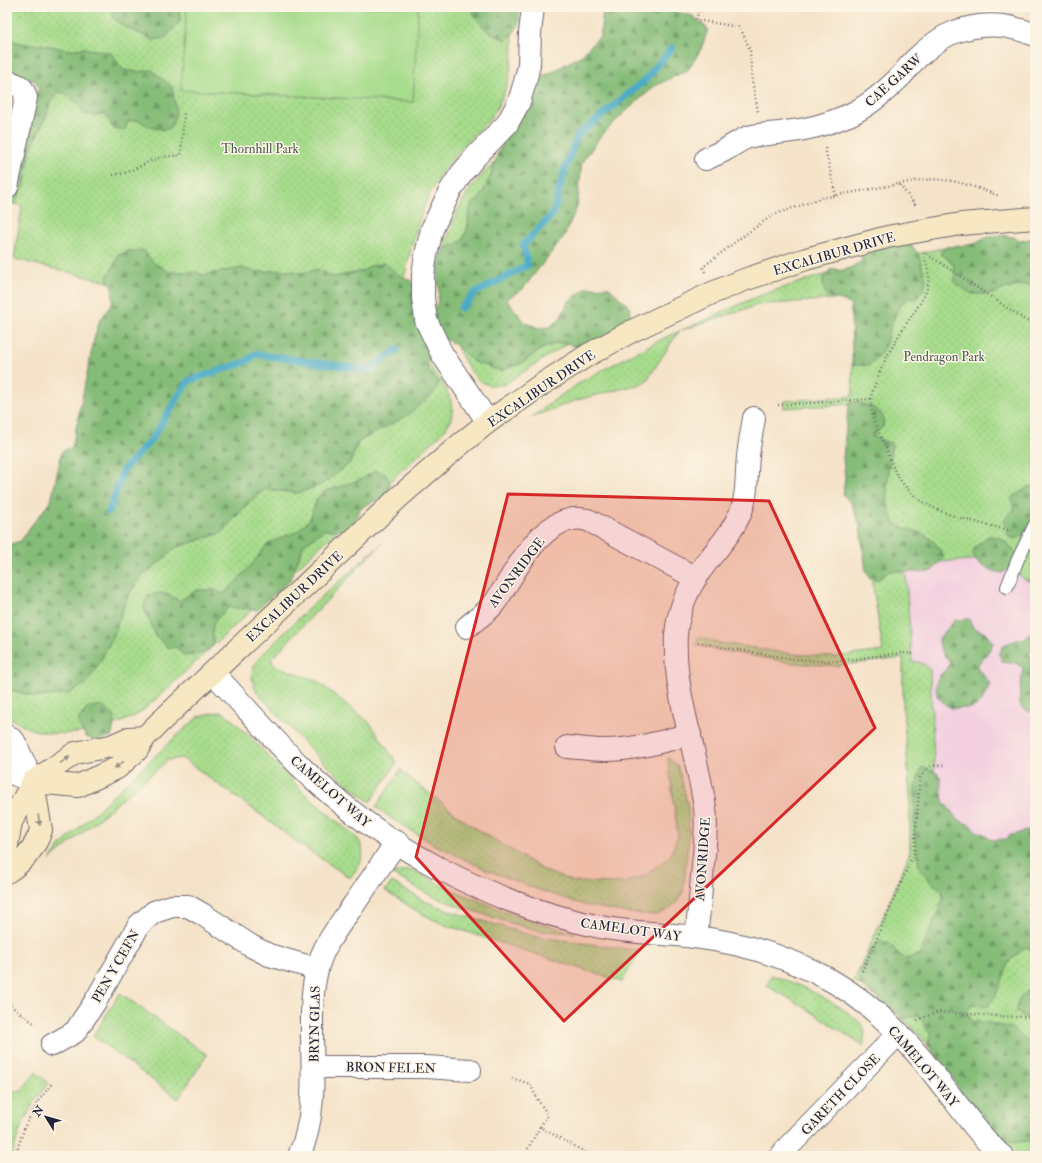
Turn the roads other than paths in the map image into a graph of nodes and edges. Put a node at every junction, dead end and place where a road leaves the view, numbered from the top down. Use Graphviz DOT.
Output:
graph roads {
  1 [pos="533,7"];
  2 [pos="1035,35"];
  3 [pos="7,81"];
  4 [pos="706,159"];
  5 [pos="7,187"];
  6 [pos="1029,218"];
  7 [pos="754,418"];
  8 [pos="488,422"];
  9 [pos="1035,524"];
  10 [pos="696,578"];
  11 [pos="1007,587"];
  12 [pos="467,627"];
  13 [pos="213,673"];
  14 [pos="690,734"];
  15 [pos="7,736"];
  16 [pos="145,737"];
  17 [pos="567,747"];
  18 [pos="7,772"];
  19 [pos="33,782"];
  20 [pos="397,842"];
  21 [pos="7,845"];
  22 [pos="7,872"];
  23 [pos="696,937"];
  24 [pos="317,969"];
  25 [pos="907,1027"];
  26 [pos="52,1045"];
  27 [pos="313,1067"];
  28 [pos="470,1070"];
  29 [pos="299,1156"];
  30 [pos="781,1156"];
  31 [pos="1002,1156"];
  1 -- 8 [label="street"];
  2 -- 4 [label="street, CAE GARW"];
  3 -- 5 [label="street"];
  6 -- 8 [label="street, EXCALIBUR DRIVE"];
  7 -- 10 [label="street, AVONRIDGE"];
  8 -- 13 [label="street, EXCALIBUR DRIVE"];
  9 -- 11 [label="lane"];
  10 -- 12 [label="street, AVONRIDGE"];
  10 -- 14 [label="street, AVONRIDGE"];
  13 -- 16 [label="street, EXCALIBUR DRIVE"];
  13 -- 20 [label="street, CAMELOT WAY"];
  14 -- 17 [label="street"];
  14 -- 23 [label="street, AVONRIDGE"];
  15 -- 19 [label="street"];
  19 -- 16 [label="street, one-way"];
  16 -- 19 [label="street, EXCALIBUR DRIVE, one-way"];
  18 -- 19 [label="street"];
  19 -- 21 [label="street"];
  19 -- 22 [label="street, one-way"];
  20 -- 23 [label="street, CAMELOT WAY"];
  20 -- 24 [label="street, BRYN GLAS"];
  23 -- 25 [label="street, CAMELOT WAY"];
  24 -- 26 [label="street, PEN Y CEFN"];
  24 -- 27 [label="street, BRYN GLAS"];
  25 -- 30 [label="street, GARETH CLOSE"];
  25 -- 31 [label="street, CAMELOT WAY"];
  27 -- 28 [label="street, BRON FELEN"];
  27 -- 29 [label="street, BRYN GLAS"];
}
